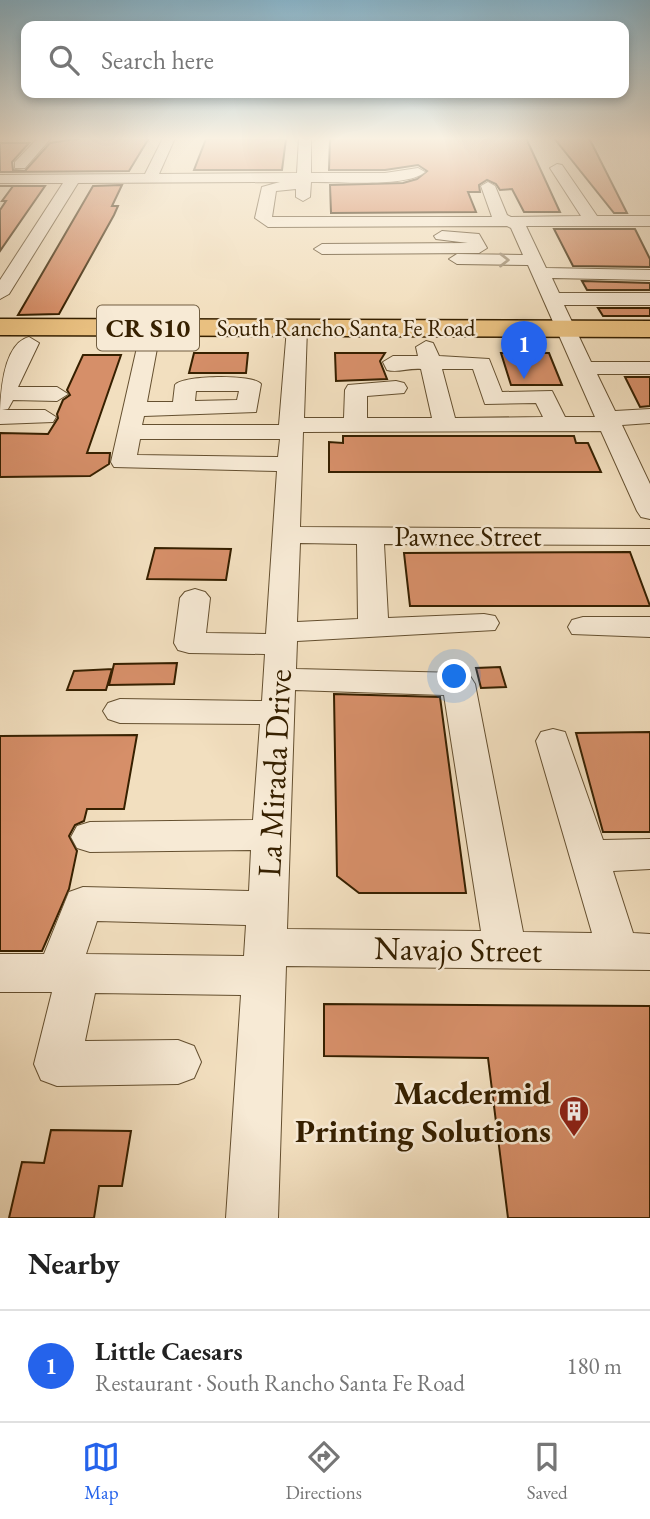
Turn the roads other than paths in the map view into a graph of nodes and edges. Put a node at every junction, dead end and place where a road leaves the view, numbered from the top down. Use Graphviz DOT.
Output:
graph roads {
  1 [pos="64,195"];
  2 [pos="267,195"];
  3 [pos="303,195"];
  4 [pos="491,195"];
  5 [pos="575,195"];
  6 [pos="592,221"];
  7 [pos="650,221"];
  8 [pos="510,222"];
  9 [pos="320,232"];
  10 [pos="453,254"];
  11 [pos="538,266"];
  12 [pos="650,275"];
  13 [pos="0,295"];
  14 [pos="553,299"];
  15 [pos="650,299"];
  16 [pos="0,327"];
  17 [pos="650,329"];
  18 [pos="296,336"];
  19 [pos="0,343"];
  20 [pos="30,343"];
  21 [pos="148,343"];
  22 [pos="650,345"];
  23 [pos="575,347"];
  24 [pos="427,354"];
  25 [pos="650,368"];
  26 [pos="395,376"];
  27 [pos="58,384"];
  28 [pos="4,391"];
  29 [pos="493,398"];
  30 [pos="134,409"];
  31 [pos="650,416"];
  32 [pos="0,417"];
  33 [pos="45,417"];
  34 [pos="609,421"];
  35 [pos="501,424"];
  36 [pos="557,424"];
  37 [pos="355,425"];
  38 [pos="401,425"];
  39 [pos="445,425"];
  40 [pos="291,432"];
  41 [pos="650,511"];
  42 [pos="285,535"];
  43 [pos="370,535"];
  44 [pos="650,537"];
  45 [pos="195,598"];
  46 [pos="484,623"];
  47 [pos="583,627"];
  48 [pos="650,627"];
  49 [pos="373,628"];
  50 [pos="280,638"];
  51 [pos="277,696"];
  52 [pos="120,711"];
  53 [pos="553,741"];
  54 [pos="271,835"];
  55 [pos="90,836"];
  56 [pos="650,854"];
  57 [pos="589,856"];
  58 [pos="265,943"];
  59 [pos="505,950"];
  60 [pos="634,951"];
  61 [pos="0,973"];
  62 [pos="68,973"];
  63 [pos="178,1062"];
  64 [pos="251,1218"];
  1 -- 13 [label="street"];
  2 -- 9 [label="street"];
  3 -- 9 [label="street"];
  4 -- 8 [label="street"];
  5 -- 6 [label="street"];
  6 -- 7 [label="street"];
  6 -- 8 [label="street"];
  8 -- 9 [label="street"];
  8 -- 11 [label="street"];
  9 -- 10 [label="street"];
  9 -- 10 [label="street"];
  10 -- 11 [label="street, one-way"];
  11 -- 12 [label="street"];
  11 -- 14 [label="street"];
  14 -- 15 [label="street"];
  14 -- 23 [label="street"];
  16 -- 18 [label="main road, South Rancho Santa Fe Road / CR S10"];
  17 -- 23 [label="main road, South Rancho Santa Fe Road / CR S10"];
  18 -- 21 [label="main road, South Rancho Santa Fe Road / CR S10"];
  18 -- 23 [label="main road, South Rancho Santa Fe Road / CR S10"];
  18 -- 24 [label="main road, South Rancho Santa Fe Road / CR S10"];
  18 -- 40 [label="street, La Mirada Drive"];
  19 -- 20 [label="main road, South Rancho Santa Fe Road / CR S10"];
  20 -- 21 [label="main road, South Rancho Santa Fe Road / CR S10"];
  20 -- 28 [label="street"];
  21 -- 30 [label="street"];
  22 -- 23 [label="main road, South Rancho Santa Fe Road / CR S10"];
  23 -- 24 [label="main road, South Rancho Santa Fe Road / CR S10"];
  23 -- 25 [label="street"];
  23 -- 34 [label="street"];
  24 -- 26 [label="street"];
  24 -- 29 [label="street"];
  24 -- 39 [label="street"];
  26 -- 37 [label="street"];
  26 -- 38 [label="street"];
  27 -- 28 [label="street"];
  29 -- 35 [label="street"];
  29 -- 36 [label="street"];
  30 -- 40 [label="street"];
  30 -- 40 [label="street"];
  31 -- 34 [label="street"];
  32 -- 33 [label="street"];
  34 -- 36 [label="street"];
  34 -- 41 [label="street"];
  35 -- 36 [label="street"];
  35 -- 39 [label="street"];
  37 -- 38 [label="street"];
  37 -- 40 [label="street"];
  38 -- 39 [label="street"];
  40 -- 42 [label="street, La Mirada Drive"];
  42 -- 43 [label="street, Pawnee Street"];
  42 -- 50 [label="street, La Mirada Drive"];
  43 -- 44 [label="street, Pawnee Street"];
  43 -- 49 [label="street"];
  45 -- 50 [label="street"];
  46 -- 49 [label="street"];
  47 -- 48 [label="street"];
  49 -- 50 [label="street"];
  50 -- 51 [label="street, La Mirada Drive"];
  51 -- 52 [label="street"];
  51 -- 54 [label="street, La Mirada Drive"];
  51 -- 59 [label="street"];
  53 -- 57 [label="street"];
  54 -- 55 [label="street"];
  54 -- 58 [label="street, La Mirada Drive"];
  56 -- 57 [label="street"];
  57 -- 60 [label="street"];
  58 -- 59 [label="street, Navajo Street"];
  58 -- 62 [label="street"];
  58 -- 62 [label="street"];
  58 -- 64 [label="street, La Mirada Drive"];
  59 -- 60 [label="street, Navajo Street"];
  61 -- 62 [label="street"];
  62 -- 63 [label="street"];
}
